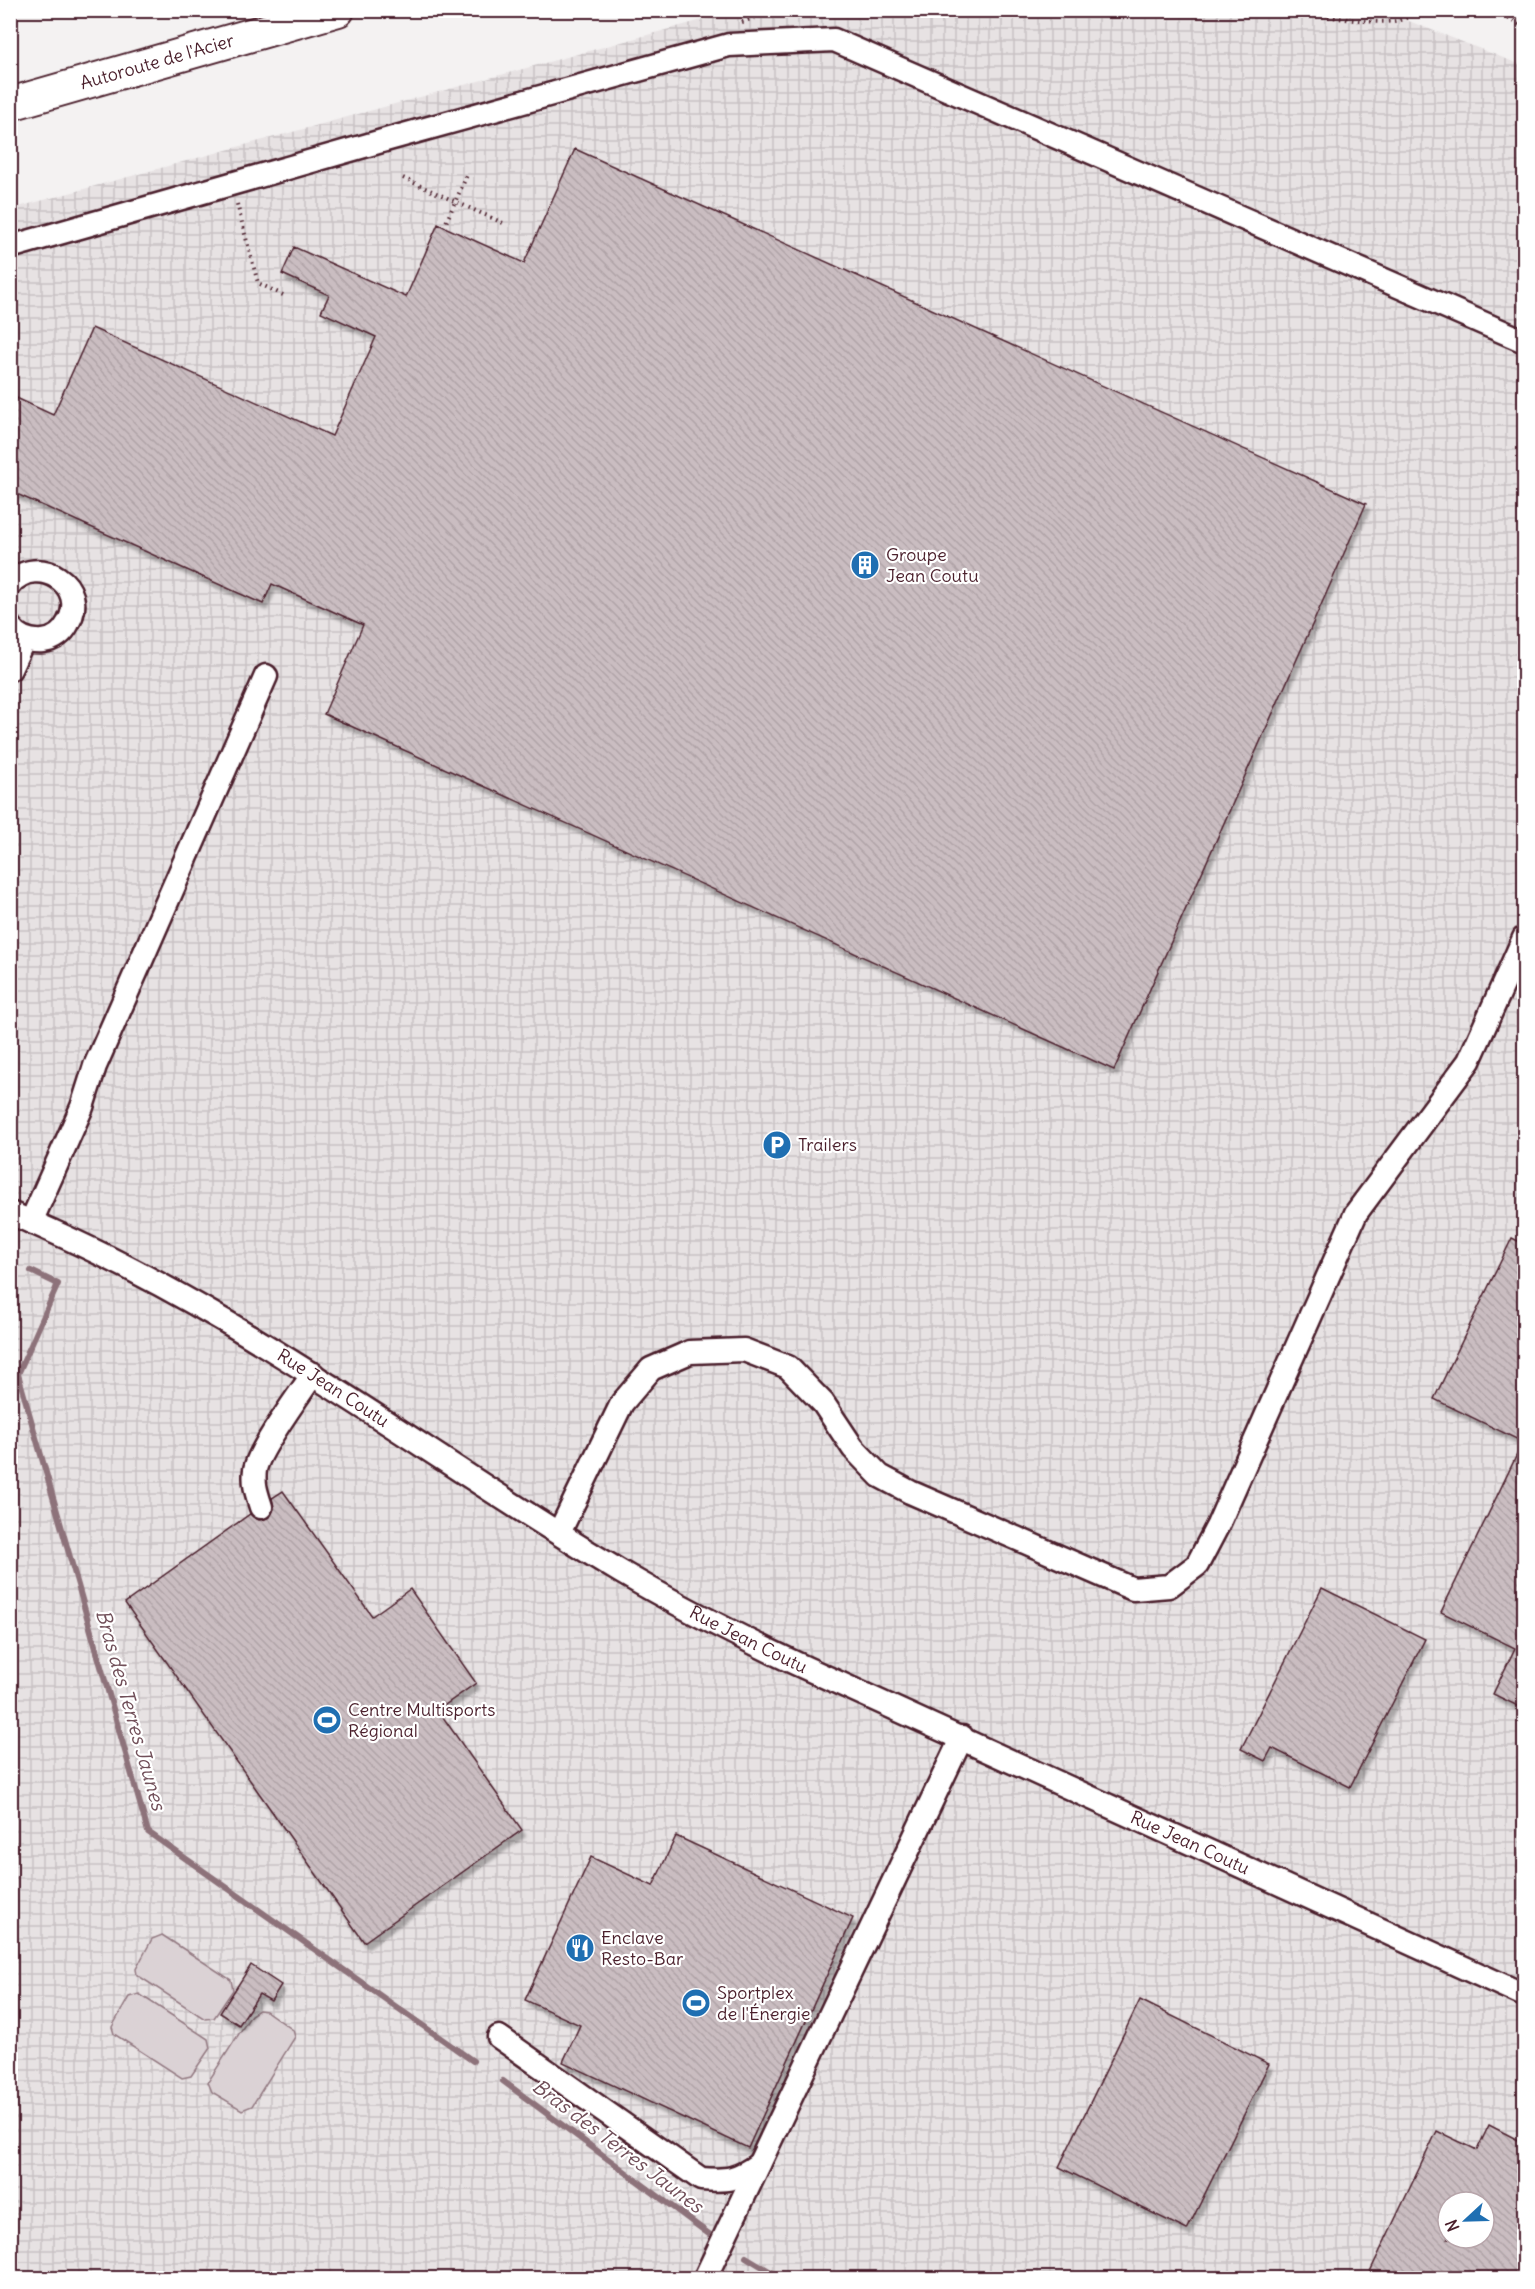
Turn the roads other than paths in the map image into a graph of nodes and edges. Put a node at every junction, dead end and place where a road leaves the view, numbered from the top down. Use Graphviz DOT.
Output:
graph roads {
  1 [pos="338,10"];
  2 [pos="10,104"];
  3 [pos="10,247"];
  4 [pos="1524,341"];
  5 [pos="10,584"];
  6 [pos="17,633"];
  7 [pos="10,669"];
  8 [pos="266,676"];
  9 [pos="1524,938"];
  10 [pos="21,1217"];
  11 [pos="313,1374"];
  12 [pos="261,1507"];
  13 [pos="559,1533"];
  14 [pos="962,1737"];
  15 [pos="1524,1995"];
  16 [pos="500,2037"];
  17 [pos="759,2164"];
  18 [pos="705,2278"];
  1 -- 2 [label="highway, Autoroute de l'Acier"];
  3 -- 4 [label="street"];
  5 -- 6 [label="street"];
  6 -- 7 [label="street"];
  8 -- 10 [label="street"];
  9 -- 13 [label="street"];
  10 -- 11 [label="street, Rue Jean Coutu"];
  11 -- 12 [label="street"];
  11 -- 13 [label="street, Rue Jean Coutu"];
  13 -- 14 [label="street, Rue Jean Coutu"];
  14 -- 15 [label="street, Rue Jean Coutu"];
  14 -- 17 [label="street"];
  16 -- 17 [label="street"];
  17 -- 18 [label="street"];
}
